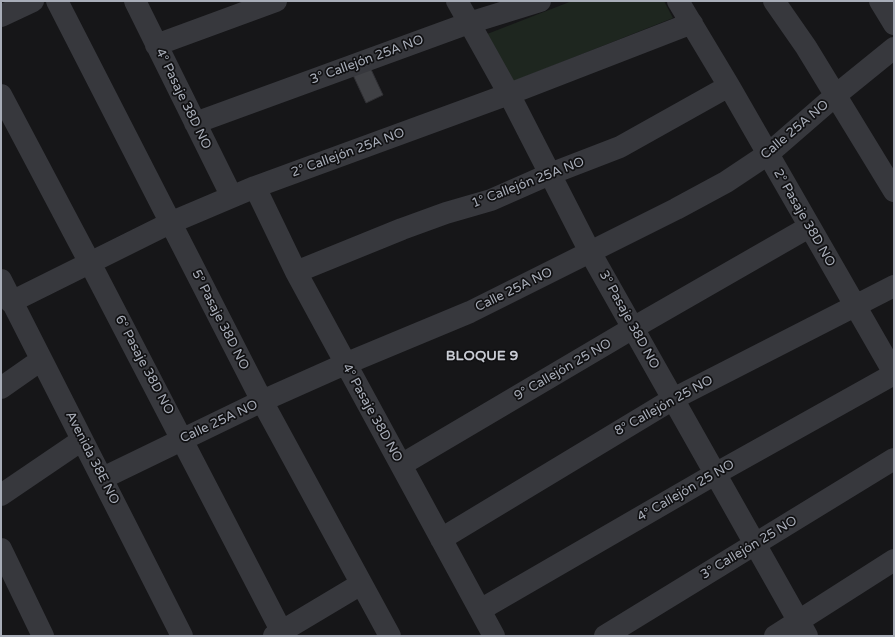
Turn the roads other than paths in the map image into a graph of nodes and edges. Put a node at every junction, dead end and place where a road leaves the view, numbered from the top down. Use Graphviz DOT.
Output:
graph roads {
  1 [pos="33,1"];
  2 [pos="57,1"];
  3 [pos="135,1"];
  4 [pos="276,1"];
  5 [pos="457,1"];
  6 [pos="540,1"];
  7 [pos="678,1"];
  8 [pos="774,1"];
  9 [pos="880,1"];
  10 [pos="1,16"];
  11 [pos="469,23"];
  12 [pos="692,24"];
  13 [pos="894,24"];
  14 [pos="156,45"];
  15 [pos="894,48"];
  16 [pos="729,86"];
  17 [pos="509,94"];
  18 [pos="1,95"];
  19 [pos="836,95"];
  20 [pos="195,123"];
  21 [pos="768,154"];
  22 [pos="550,174"];
  23 [pos="255,187"];
  24 [pos="894,191"];
  25 [pos="232,197"];
  26 [pos="170,223"];
  27 [pos="809,227"];
  28 [pos="590,252"];
  29 [pos="90,263"];
  30 [pos="296,272"];
  31 [pos="1,280"];
  32 [pos="894,286"];
  33 [pos="11,302"];
  34 [pos="856,306"];
  35 [pos="633,328"];
  36 [pos="41,360"];
  37 [pos="345,364"];
  38 [pos="894,373"];
  39 [pos="1,388"];
  40 [pos="673,399"];
  41 [pos="262,402"];
  42 [pos="182,439"];
  43 [pos="82,440"];
  44 [pos="894,459"];
  45 [pos="400,465"];
  46 [pos="715,474"];
  47 [pos="103,478"];
  48 [pos="1,495"];
  49 [pos="441,539"];
  50 [pos="755,544"];
  51 [pos="1,549"];
  52 [pos="894,560"];
  53 [pos="362,584"];
  54 [pos="480,610"];
  55 [pos="803,629"];
  56 [pos="177,634"];
  57 [pos="280,635"];
  58 [pos="43,636"];
  59 [pos="390,636"];
  60 [pos="494,636"];
  61 [pos="605,636"];
  62 [pos="775,636"];
  1 -- 10 [label="street"];
  2 -- 26 [label="street, 5° Pasaje 38D NO"];
  3 -- 14 [label="street, 4° Pasaje 38D NO"];
  4 -- 14 [label="street"];
  5 -- 11 [label="street, 3° Pasaje 38D NO"];
  6 -- 11 [label="street, 3° Callejón 25A NO"];
  7 -- 12 [label="street, 2° Pasaje 38D NO"];
  8 -- 19 [label="street"];
  9 -- 13 [label="street"];
  11 -- 17 [label="street, 3° Pasaje 38D NO"];
  11 -- 20 [label="street, 3° Callejón 25A NO"];
  12 -- 16 [label="street, 2° Pasaje 38D NO"];
  12 -- 17 [label="street, 2° Callejón 25A NO"];
  14 -- 20 [label="street, 4° Pasaje 38D NO"];
  15 -- 19 [label="street, Calle 25A NO"];
  16 -- 21 [label="street, 2° Pasaje 38D NO"];
  16 -- 22 [label="street, 1° Callejón 25A NO"];
  17 -- 22 [label="street, 3° Pasaje 38D NO"];
  17 -- 23 [label="street, 2° Callejón 25A NO"];
  18 -- 29 [label="street, 6° Pasaje 38D NO"];
  19 -- 21 [label="street, Calle 25A NO"];
  19 -- 24 [label="street"];
  20 -- 25 [label="street, 4° Pasaje 38D NO"];
  21 -- 27 [label="street, 2° Pasaje 38D NO"];
  21 -- 28 [label="street, Calle 25A NO"];
  22 -- 28 [label="street, 3° Pasaje 38D NO"];
  22 -- 30 [label="street, 1° Callejón 25A NO"];
  23 -- 25 [label="street, 2° Callejón 25A NO"];
  23 -- 30 [label="street, 4° Pasaje 38D NO"];
  25 -- 26 [label="street, 2° Callejón 25A NO"];
  26 -- 29 [label="street, 2° Callejón 25A NO"];
  26 -- 41 [label="street, 5° Pasaje 38D NO"];
  27 -- 34 [label="street, 2° Pasaje 38D NO"];
  27 -- 35 [label="street, 9° Callejón 25 NO"];
  28 -- 35 [label="street, 3° Pasaje 38D NO"];
  28 -- 37 [label="street, Calle 25A NO"];
  29 -- 33 [label="street, 2° Callejón 25A NO"];
  29 -- 42 [label="street, 6° Pasaje 38D NO"];
  30 -- 37 [label="street, 4° Pasaje 38D NO"];
  31 -- 33 [label="street, Avenida 38E NO"];
  32 -- 34 [label="street, 8° Callejón 25 NO"];
  33 -- 36 [label="street, Avenida 38E NO"];
  34 -- 38 [label="street, 2° Pasaje 38D NO"];
  34 -- 40 [label="street, 8° Callejón 25 NO"];
  35 -- 40 [label="street, 3° Pasaje 38D NO"];
  35 -- 45 [label="street, 9° Callejón 25 NO"];
  36 -- 39 [label="street"];
  36 -- 43 [label="street, Avenida 38E NO"];
  37 -- 41 [label="street, Calle 25A NO"];
  37 -- 45 [label="street, 4° Pasaje 38D NO"];
  38 -- 46 [label="street, 4° Callejón 25 NO"];
  40 -- 46 [label="street, 3° Pasaje 38D NO"];
  40 -- 49 [label="street, 8° Callejón 25 NO"];
  41 -- 42 [label="street, Calle 25A NO"];
  41 -- 53 [label="street, 5° Pasaje 38D NO"];
  42 -- 47 [label="street, Calle 25A NO"];
  42 -- 57 [label="street, 6° Pasaje 38D NO"];
  43 -- 47 [label="street, Avenida 38E NO"];
  43 -- 48 [label="street"];
  44 -- 50 [label="street, 3° Callejón 25 NO"];
  45 -- 49 [label="street, 4° Pasaje 38D NO"];
  46 -- 50 [label="street, 3° Pasaje 38D NO"];
  46 -- 54 [label="street, 4° Callejón 25 NO"];
  47 -- 56 [label="street, Avenida 38E NO"];
  49 -- 54 [label="street, 4° Pasaje 38D NO"];
  50 -- 55 [label="street, 3° Pasaje 38D NO"];
  50 -- 61 [label="street, 3° Callejón 25 NO"];
  51 -- 58 [label="street"];
  52 -- 55 [label="street"];
  53 -- 57 [label="street"];
  53 -- 59 [label="street, 5° Pasaje 38D NO"];
  54 -- 60 [label="street, 4° Pasaje 38D NO"];
  55 -- 62 [label="street"];
}
